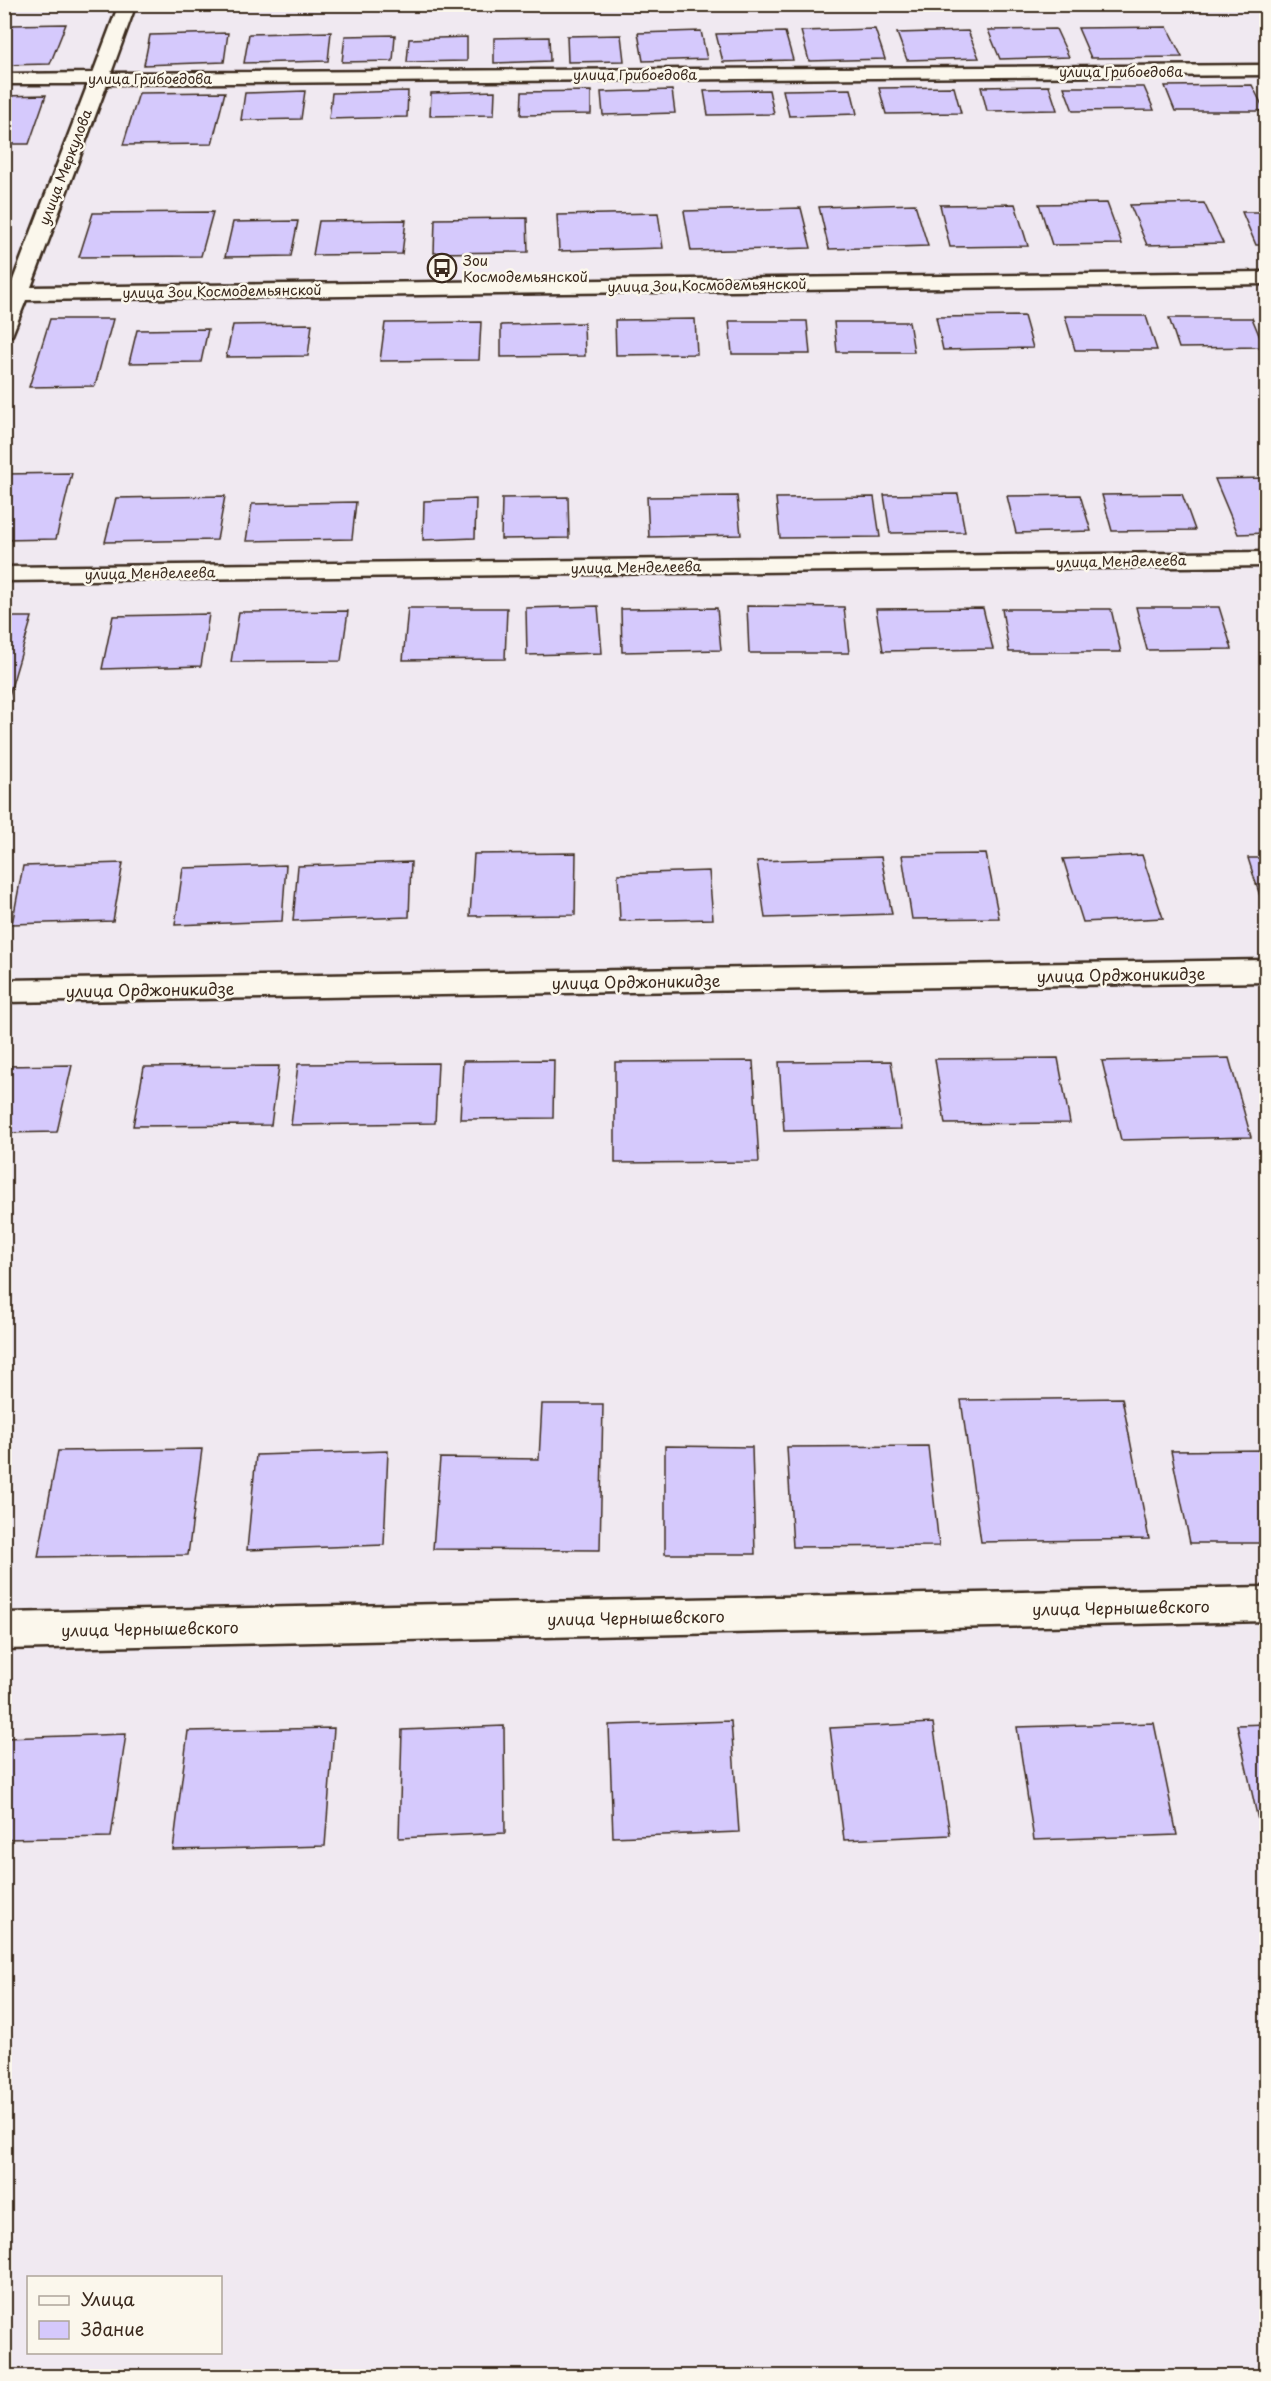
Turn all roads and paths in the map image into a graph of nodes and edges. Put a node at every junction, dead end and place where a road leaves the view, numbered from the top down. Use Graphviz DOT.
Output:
graph roads {
  1 [pos="128,4"];
  2 [pos="1266,70"];
  3 [pos="100,78"];
  4 [pos="4,79"];
  5 [pos="1266,278"];
  6 [pos="11,294"];
  7 [pos="4,330"];
  8 [pos="1266,559"];
  9 [pos="4,574"];
  10 [pos="1266,972"];
  11 [pos="4,991"];
  12 [pos="1266,1604"];
  13 [pos="4,1631"];
  1 -- 3 [label="street, улица Меркулова"];
  2 -- 3 [label="street, улица Грибоедова"];
  3 -- 4 [label="street, улица Грибоедова"];
  3 -- 6 [label="street, улица Меркулова"];
  5 -- 6 [label="street, улица Зои Космодемьянской"];
  6 -- 7 [label="street, улица Меркулова"];
  8 -- 9 [label="street, улица Менделеева"];
  10 -- 11 [label="street, улица Орджоникидзе"];
  12 -- 13 [label="street, улица Чернышевского"];
}
